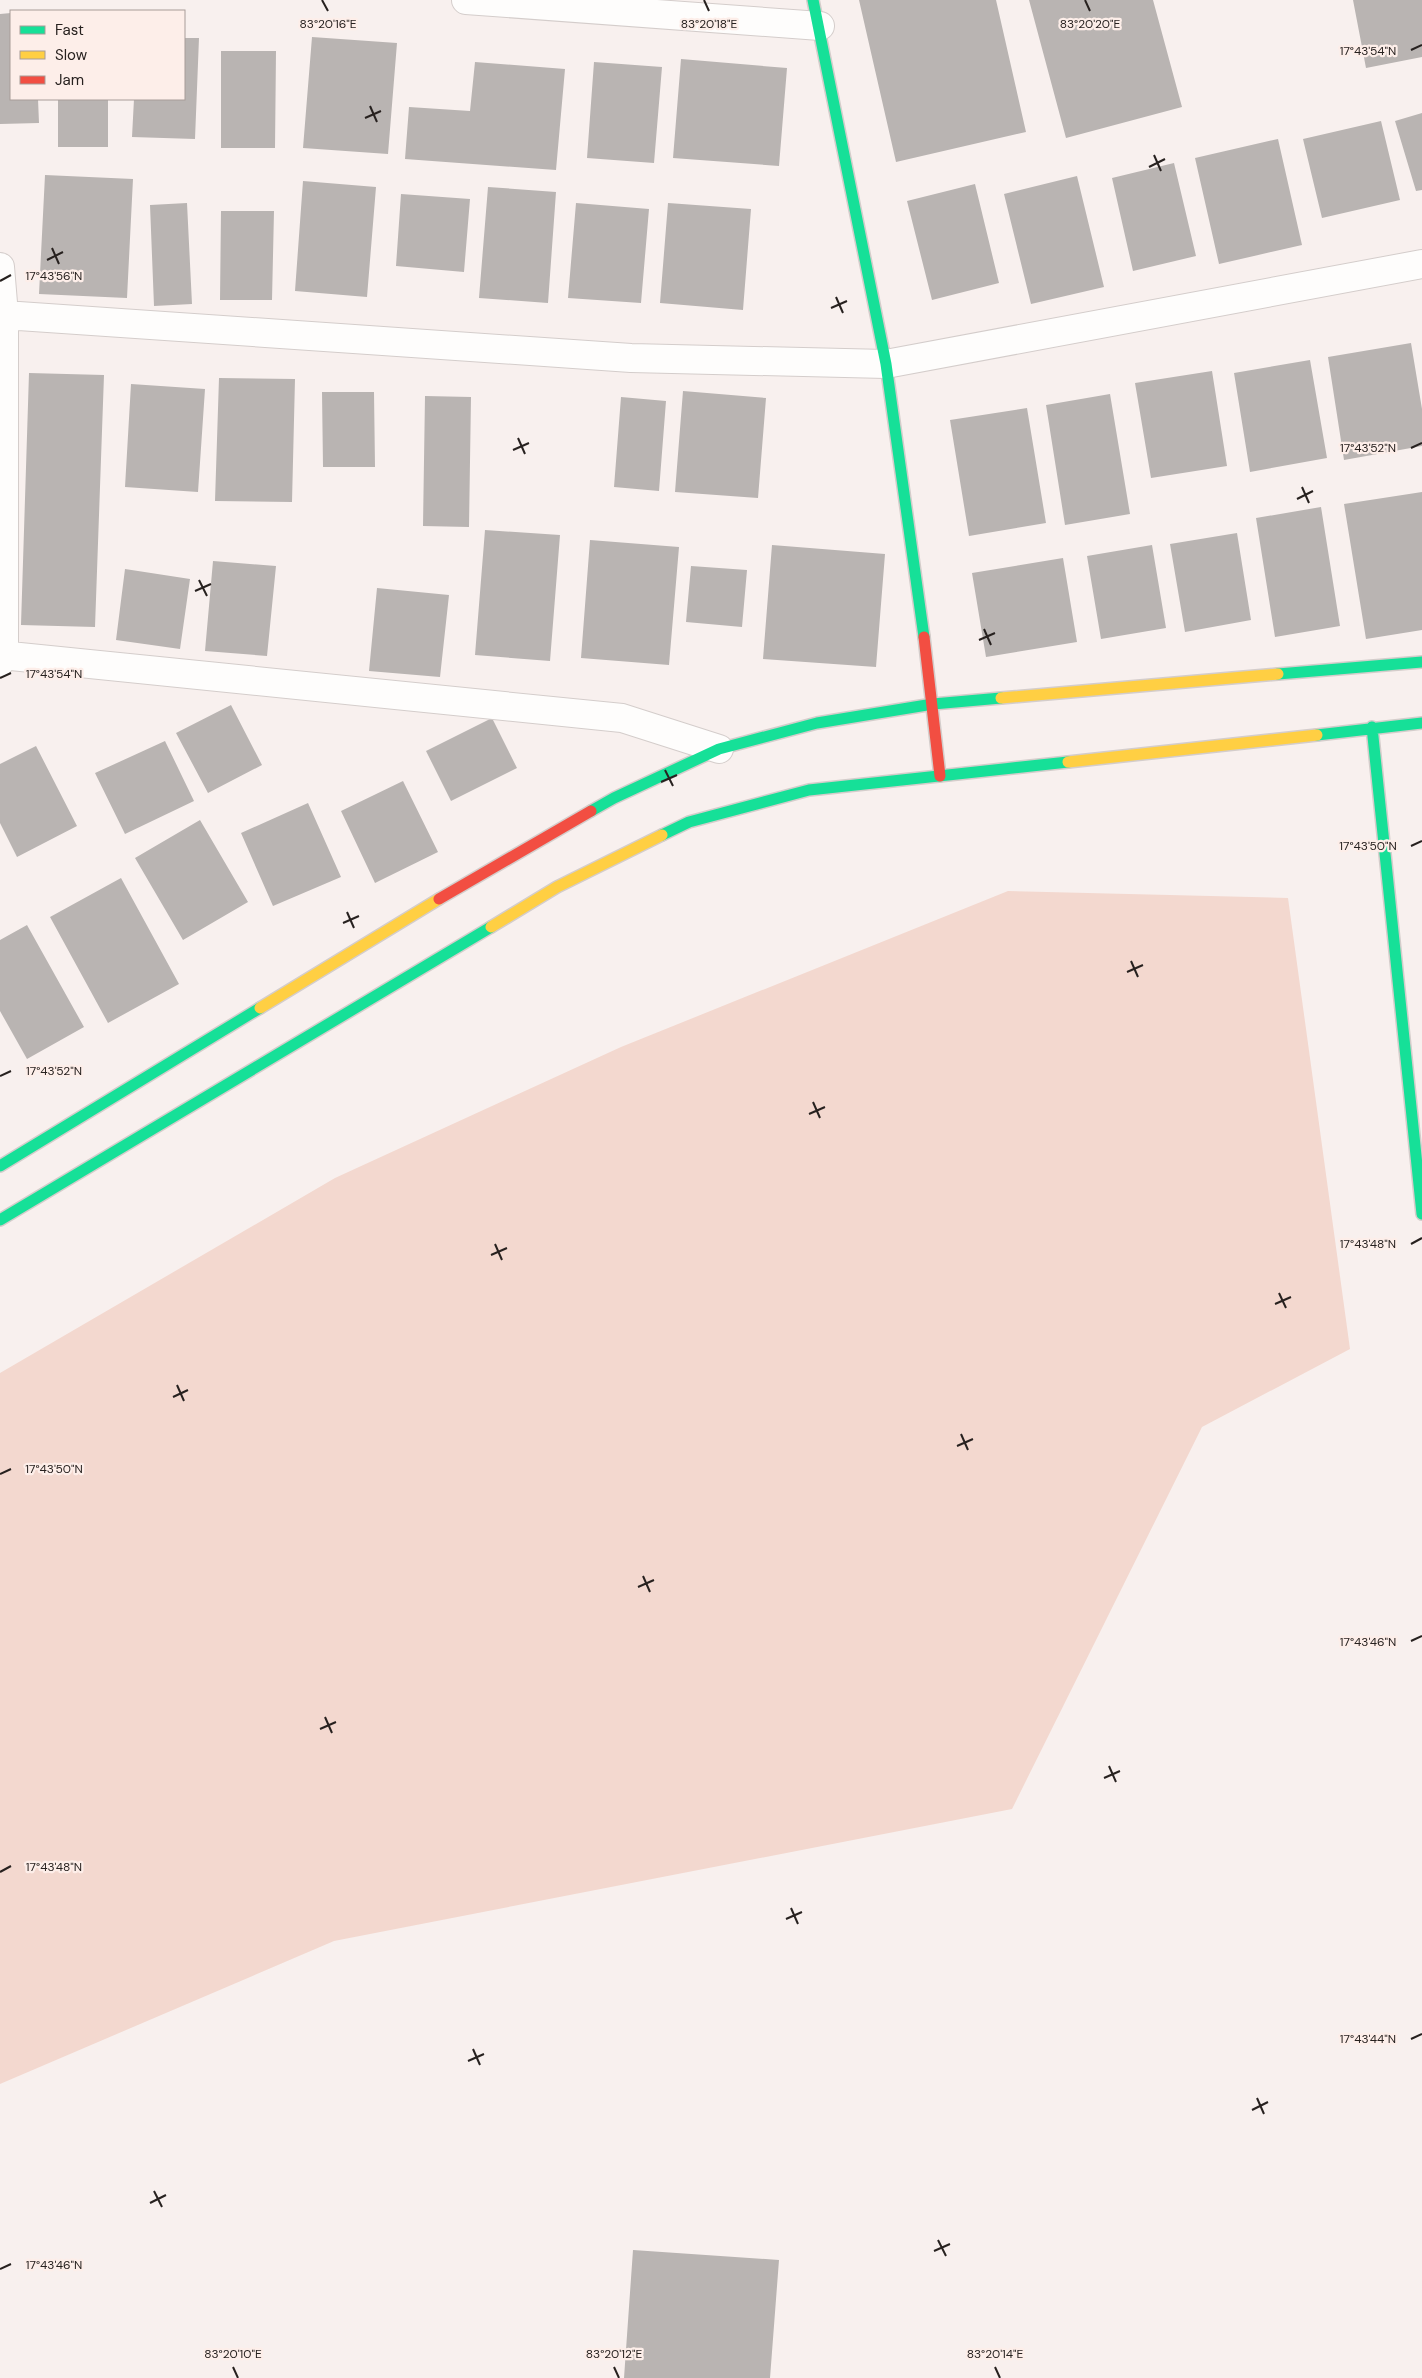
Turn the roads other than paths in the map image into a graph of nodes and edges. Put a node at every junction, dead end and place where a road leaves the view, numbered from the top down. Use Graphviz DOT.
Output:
graph roads {
  1 [pos="466,0"];
  2 [pos="813,0"];
  3 [pos="820,26"];
  4 [pos="1422,264"];
  5 [pos="1,275"];
  6 [pos="4,315"];
  7 [pos="886,364"];
  8 [pos="1,658"];
  9 [pos="1422,662"];
  10 [pos="933,704"];
  11 [pos="1422,723"];
  12 [pos="1372,727"];
  13 [pos="719,749"];
  14 [pos="940,776"];
  15 [pos="0,1166"];
  16 [pos="1422,1214"];
  17 [pos="0,1220"];
  1 -- 3 [label="street"];
  2 -- 3 [label="main road"];
  3 -- 7 [label="main road"];
  4 -- 7 [label="street"];
  5 -- 6 [label="street"];
  6 -- 7 [label="street"];
  6 -- 8 [label="street"];
  7 -- 10 [label="main road"];
  8 -- 13 [label="street"];
  9 -- 10 [label="main road"];
  10 -- 13 [label="main road"];
  10 -- 14 [label="main road"];
  11 -- 12 [label="main road"];
  12 -- 14 [label="main road"];
  12 -- 16 [label="main road"];
  13 -- 15 [label="main road"];
  14 -- 17 [label="main road"];
}
